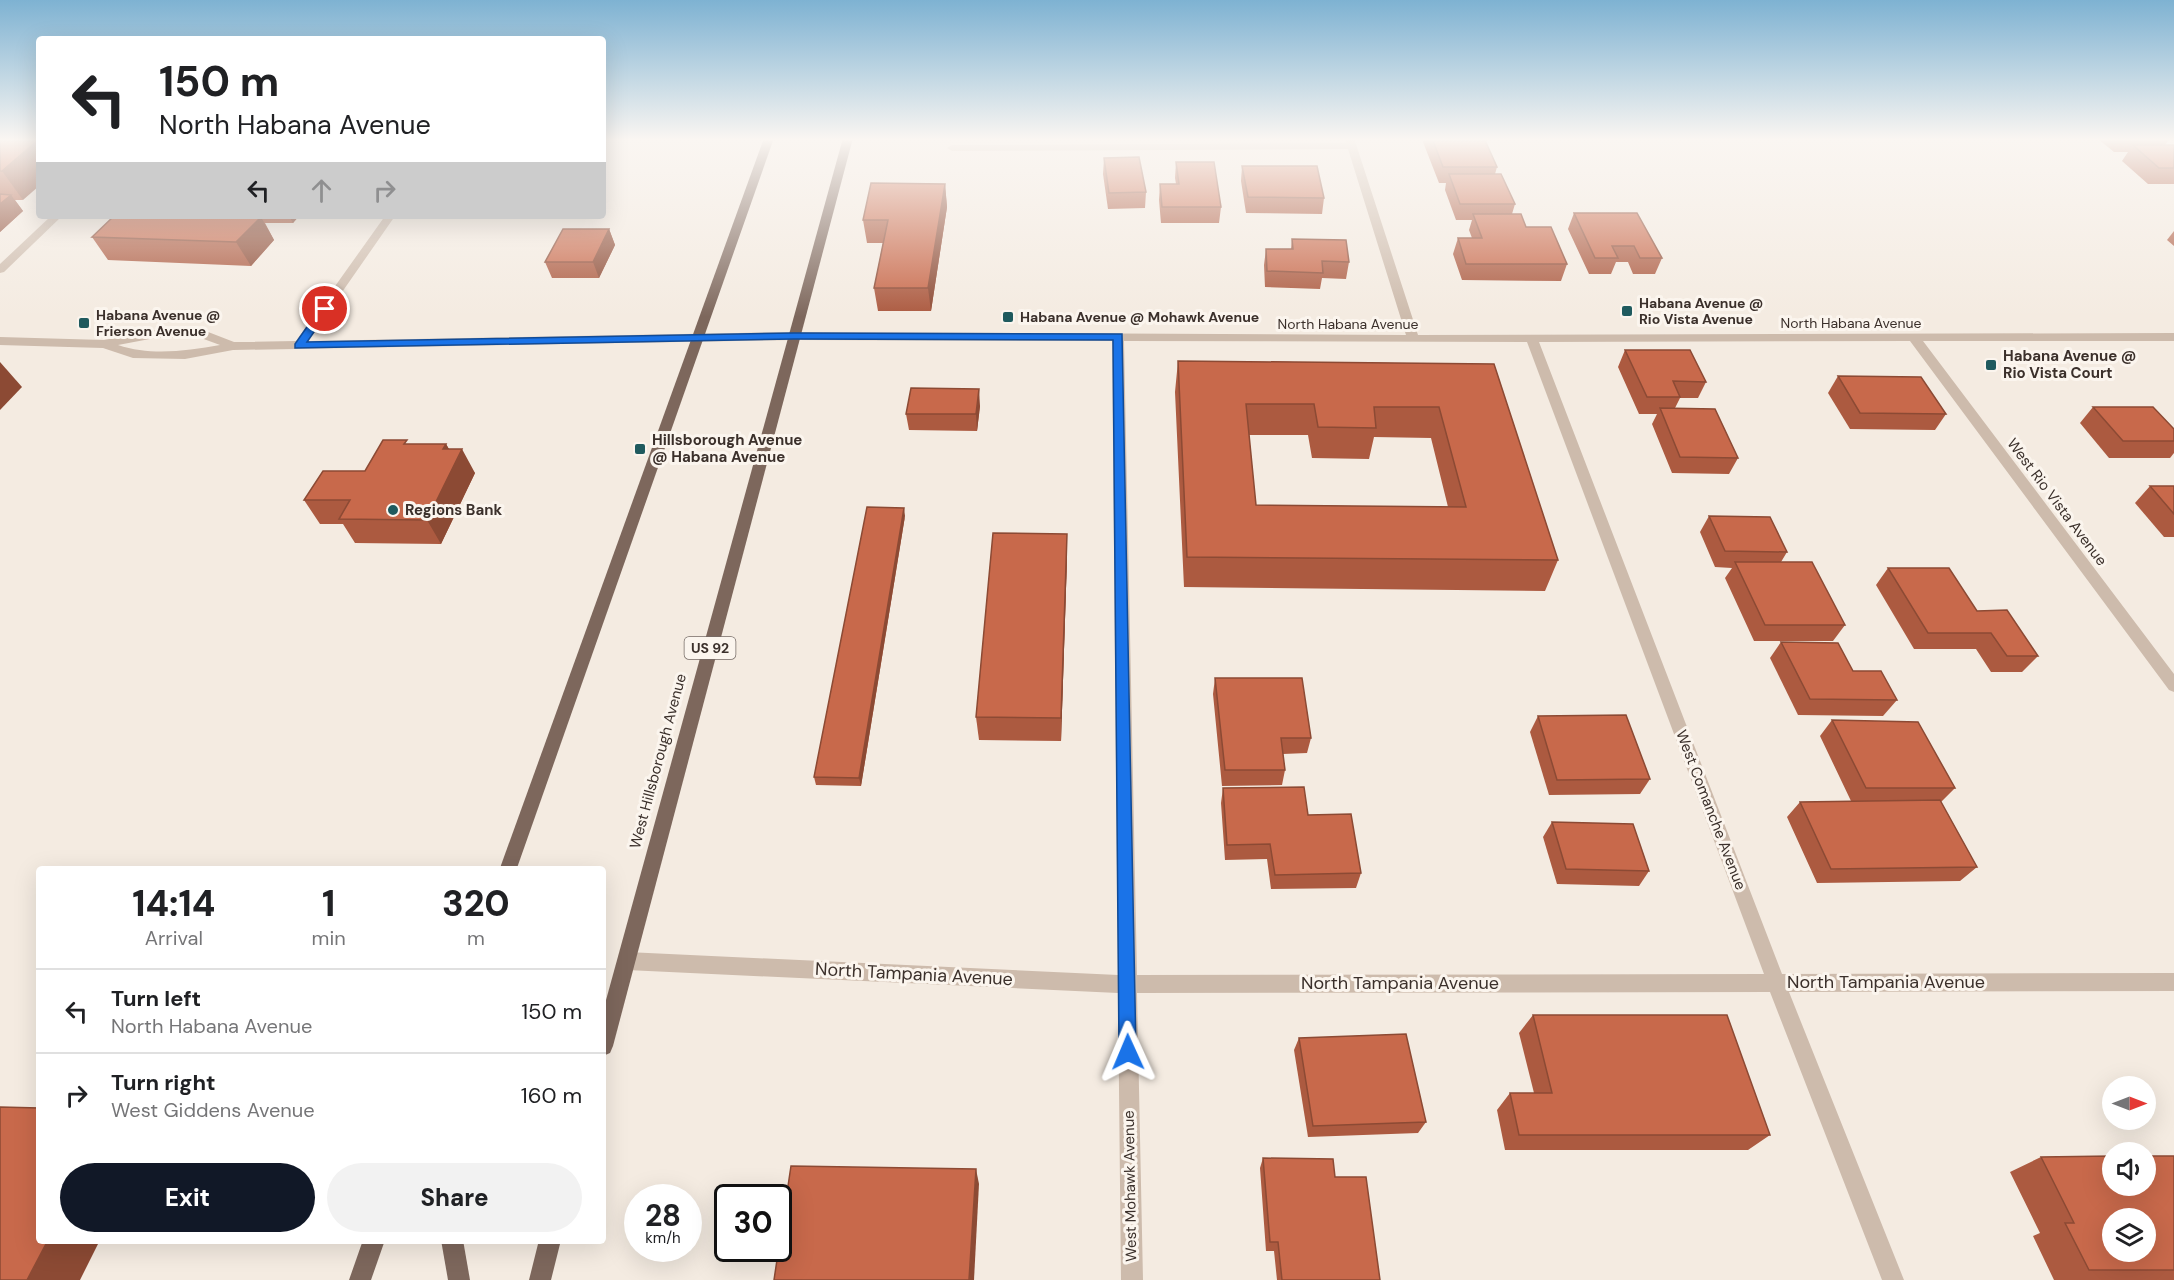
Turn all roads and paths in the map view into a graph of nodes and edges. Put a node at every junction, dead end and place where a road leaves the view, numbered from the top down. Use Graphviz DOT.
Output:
graph roads {
  1 [pos="748,198"];
  2 [pos="832,198"];
  3 [pos="1368,198"];
  4 [pos="54,219"];
  5 [pos="388,219"];
  6 [pos="0,270"];
  7 [pos="794,336"];
  8 [pos="700,337"];
  9 [pos="1118,337"];
  10 [pos="2174,337"];
  11 [pos="1914,338"];
  12 [pos="1413,339"];
  13 [pos="1532,339"];
  14 [pos="0,341"];
  15 [pos="104,344"];
  16 [pos="233,346"];
  17 [pos="299,346"];
  18 [pos="2174,686"];
  19 [pos="509,866"];
  20 [pos="627,961"];
  21 [pos="1776,982"];
  22 [pos="2174,982"];
  23 [pos="1126,984"];
  24 [pos="606,1035"];
  25 [pos="373,1244"];
  26 [pos="453,1244"];
  27 [pos="549,1244"];
  28 [pos="360,1280"];
  29 [pos="459,1280"];
  30 [pos="540,1280"];
  31 [pos="1132,1280"];
  32 [pos="1893,1280"];
  1 -- 8 [label="main road"];
  2 -- 7 [label="main road, West Hillsborough Avenue / US 92"];
  3 -- 12 [label="street"];
  4 -- 6 [label="street"];
  5 -- 17 [label="street"];
  7 -- 8 [label="street, North Habana Avenue"];
  7 -- 9 [label="street, North Habana Avenue"];
  7 -- 20 [label="main road, West Hillsborough Avenue / US 92"];
  8 -- 17 [label="street, North Habana Avenue"];
  8 -- 19 [label="main road"];
  9 -- 12 [label="street, North Habana Avenue"];
  9 -- 23 [label="street, West Mohawk Avenue"];
  10 -- 11 [label="street, North Habana Avenue"];
  11 -- 13 [label="street, North Habana Avenue"];
  11 -- 18 [label="street, West Rio Vista Avenue"];
  12 -- 13 [label="street, North Habana Avenue"];
  13 -- 21 [label="street, West Comanche Avenue"];
  14 -- 15 [label="street, North Habana Avenue"];
  15 -- 16 [label="street, North Habana Avenue"];
  15 -- 16 [label="street, North Habana Avenue"];
  16 -- 17 [label="street, North Habana Avenue"];
  20 -- 23 [label="street, North Tampania Avenue"];
  20 -- 24 [label="main road, West Hillsborough Avenue / US 92"];
  21 -- 22 [label="street, North Tampania Avenue"];
  21 -- 23 [label="street, North Tampania Avenue"];
  21 -- 32 [label="street, West Comanche Avenue"];
  23 -- 31 [label="street, West Mohawk Avenue"];
  25 -- 28 [label="main road"];
  26 -- 29 [label="main road"];
  27 -- 30 [label="main road"];
}
